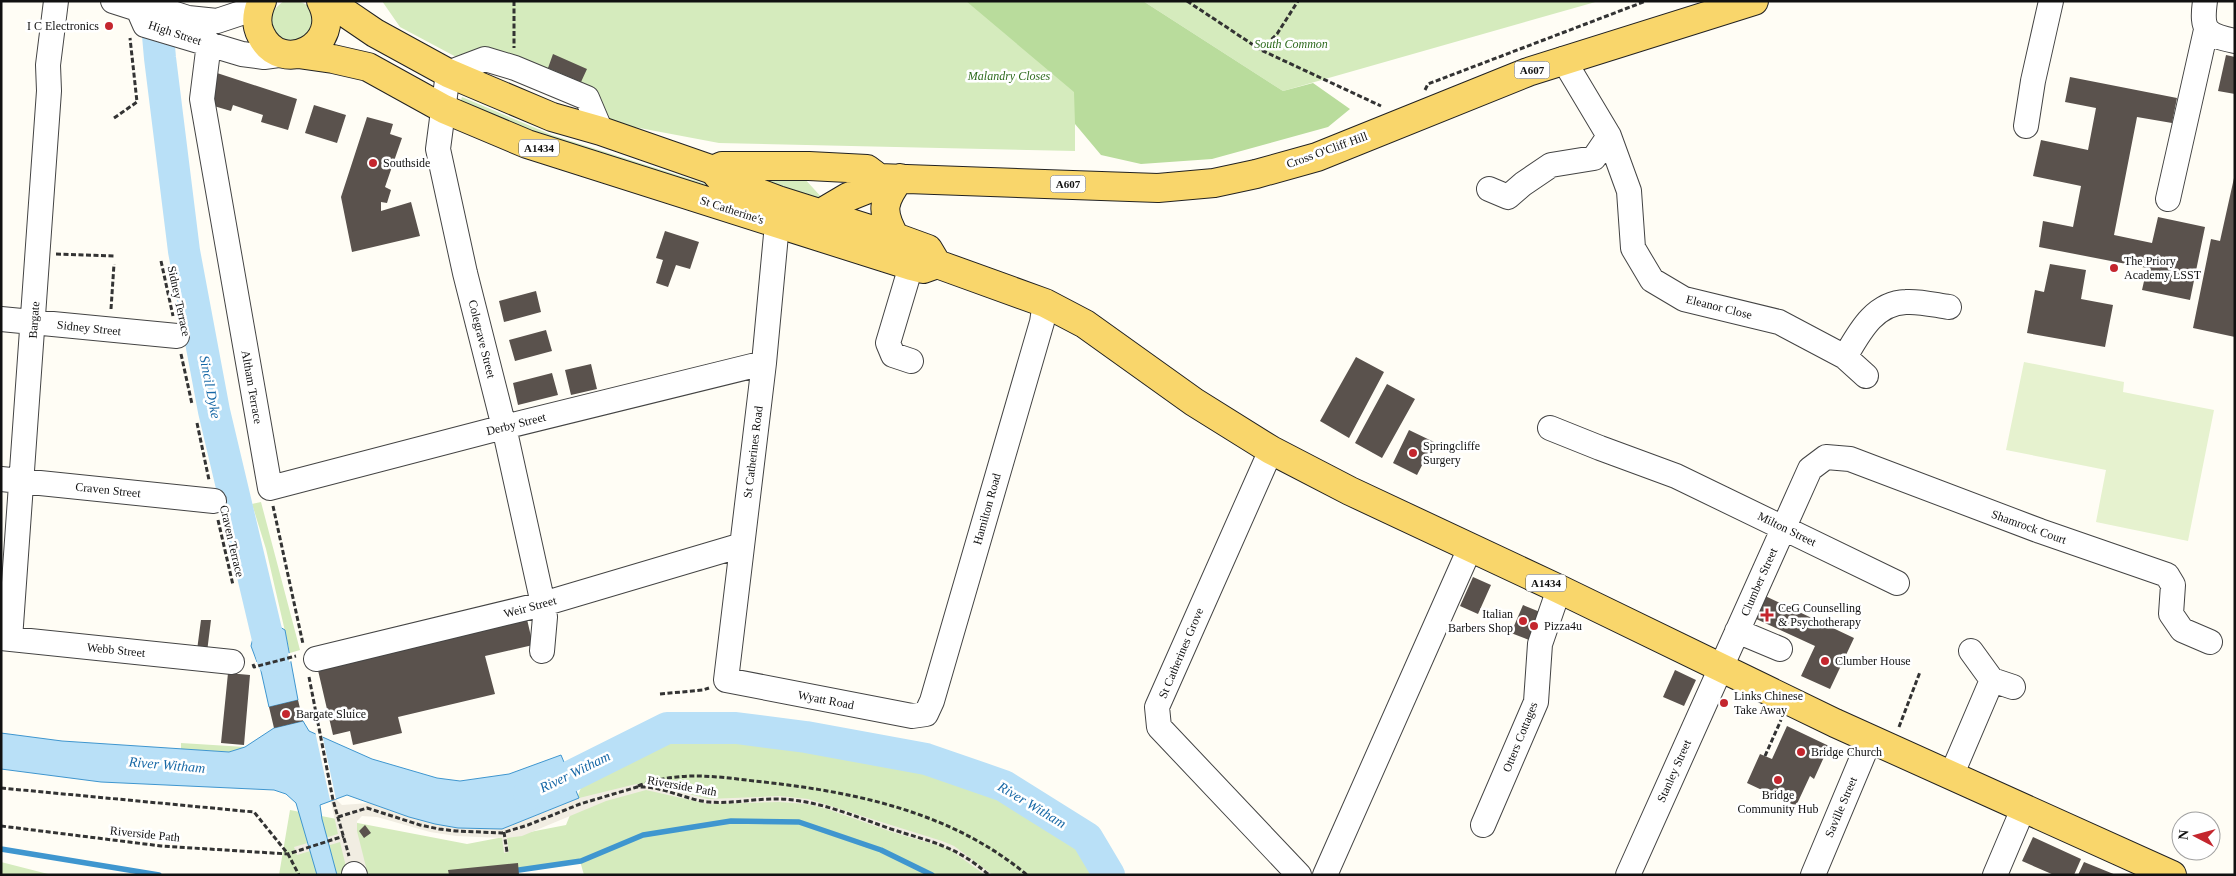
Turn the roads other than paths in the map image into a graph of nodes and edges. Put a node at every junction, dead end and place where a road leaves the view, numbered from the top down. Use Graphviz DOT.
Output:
graph roads {
  1 [pos="56,1"];
  2 [pos="321,1"];
  3 [pos="328,1"];
  4 [pos="1754,1"];
  5 [pos="2051,1"];
  6 [pos="2206,1"];
  7 [pos="261,4"];
  8 [pos="127,6"];
  9 [pos="183,26"];
  10 [pos="2206,30"];
  11 [pos="2235,41"];
  12 [pos="209,43"];
  13 [pos="292,54"];
  14 [pos="1563,59"];
  15 [pos="448,73"];
  16 [pos="444,109"];
  17 [pos="2026,126"];
  18 [pos="600,131"];
  19 [pos="1608,136"];
  20 [pos="713,170"];
  21 [pos="889,178"];
  22 [pos="1489,189"];
  23 [pos="2168,199"];
  24 [pos="819,214"];
  25 [pos="782,225"];
  26 [pos="895,237"];
  27 [pos="924,265"];
  28 [pos="1045,303"];
  29 [pos="1949,307"];
  30 [pos="1,319"];
  31 [pos="34,322"];
  32 [pos="177,336"];
  33 [pos="1845,357"];
  34 [pos="911,360"];
  35 [pos="764,363"];
  36 [pos="1866,376"];
  37 [pos="504,427"];
  38 [pos="1550,428"];
  39 [pos="1271,450"];
  40 [pos="1810,469"];
  41 [pos="12,480"];
  42 [pos="270,488"];
  43 [pos="214,501"];
  44 [pos="1784,527"];
  45 [pos="742,544"];
  46 [pos="1470,548"];
  47 [pos="1897,583"];
  48 [pos="1559,588"];
  49 [pos="544,604"];
  50 [pos="1738,631"];
  51 [pos="6,639"];
  52 [pos="2210,642"];
  53 [pos="1780,649"];
  54 [pos="542,651"];
  55 [pos="1971,651"];
  56 [pos="309,659"];
  57 [pos="243,664"];
  58 [pos="1721,668"];
  59 [pos="726,680"];
  60 [pos="926,714"];
  61 [pos="1880,744"];
  62 [pos="1951,776"];
  63 [pos="2023,809"];
  64 [pos="1483,825"];
  65 [pos="1299,875"];
  66 [pos="1325,875"];
  67 [pos="1628,875"];
  68 [pos="1812,875"];
  69 [pos="1995,875"];
  70 [pos="2172,875"];
  1 -- 31 [label="street, Bargate"];
  2 -- 13 [label="main road"];
  3 -- 15 [label="main road, St Catherine's / A1434"];
  4 -- 14 [label="main road, Cross O'Cliff Hill / A607"];
  5 -- 17 [label="street"];
  6 -- 10 [label="street"];
  7 -- 9 [label="street, High Street"];
  7 -- 13 [label="main road, A1434"];
  8 -- 9 [label="street, High Street"];
  9 -- 12 [label="street, High Street"];
  10 -- 11 [label="street"];
  10 -- 23 [label="street"];
  12 -- 13 [label="street, High Street"];
  12 -- 42 [label="street, Altham Terrace"];
  13 -- 16 [label="main road, St Catherine's / A1434"];
  14 -- 19 [label="street, Eleanor Close"];
  14 -- 21 [label="main road, Cross O'Cliff Hill / A607"];
  15 -- 16 [label="street, Colegrave Street"];
  15 -- 18 [label="main road, St Catherine's / A1434"];
  15 -- 18 [label="street"];
  16 -- 25 [label="main road, St Catherine's / A1434"];
  16 -- 37 [label="street, Colegrave Street"];
  18 -- 20 [label="main road, St Catherine's / A1434"];
  19 -- 22 [label="street"];
  19 -- 33 [label="street, Eleanor Close"];
  20 -- 21 [label="main road, St Catherine's / A607"];
  20 -- 24 [label="main road, St Catherine's / A1434"];
  21 -- 24 [label="main road"];
  21 -- 26 [label="main road"];
  24 -- 25 [label="main road"];
  24 -- 26 [label="main road, St Catherine's / A1434"];
  25 -- 27 [label="main road, St Catherine's / A1434"];
  25 -- 35 [label="street, St Catherines Road"];
  26 -- 27 [label="main road, St Catherine's / A1434"];
  27 -- 28 [label="main road, A1434"];
  27 -- 34 [label="street"];
  28 -- 39 [label="main road, A1434"];
  28 -- 60 [label="street, Hamilton Road"];
  29 -- 33 [label="street"];
  30 -- 31 [label="street, Sidney Street"];
  31 -- 32 [label="street, Sidney Street"];
  31 -- 41 [label="street, Bargate"];
  33 -- 36 [label="street, Eleanor Close"];
  35 -- 37 [label="street, Derby Street"];
  35 -- 45 [label="street, St Catherines Road"];
  37 -- 42 [label="street, Derby Street"];
  37 -- 49 [label="street, Colegrave Street"];
  38 -- 44 [label="street, Milton Street"];
  39 -- 46 [label="main road, A1434"];
  39 -- 65 [label="street, St Catherines Grove"];
  40 -- 44 [label="street, Clumber Street"];
  40 -- 52 [label="street, Shamrock Court"];
  41 -- 43 [label="street, Craven Street"];
  41 -- 51 [label="street, Bargate"];
  44 -- 47 [label="street, Milton Street"];
  44 -- 50 [label="street, Clumber Street"];
  45 -- 49 [label="street, Weir Street"];
  45 -- 59 [label="street, St Catherines Road"];
  46 -- 48 [label="main road, A1434"];
  46 -- 66 [label="street"];
  48 -- 58 [label="main road, A1434"];
  48 -- 64 [label="street, Otters Cottages"];
  49 -- 54 [label="street, Colegrave Street"];
  49 -- 56 [label="street, Weir Street"];
  50 -- 53 [label="street"];
  50 -- 58 [label="street, Clumber Street"];
  51 -- 57 [label="street, Webb Street"];
  55 -- 62 [label="street"];
  58 -- 61 [label="main road, A1434"];
  58 -- 67 [label="street, Stanley Street"];
  59 -- 60 [label="street, Wyatt Road"];
  61 -- 62 [label="main road, A1434"];
  61 -- 68 [label="street, Saville Street"];
  62 -- 63 [label="main road, A1434"];
  63 -- 69 [label="street"];
  63 -- 70 [label="main road, A1434"];
}
